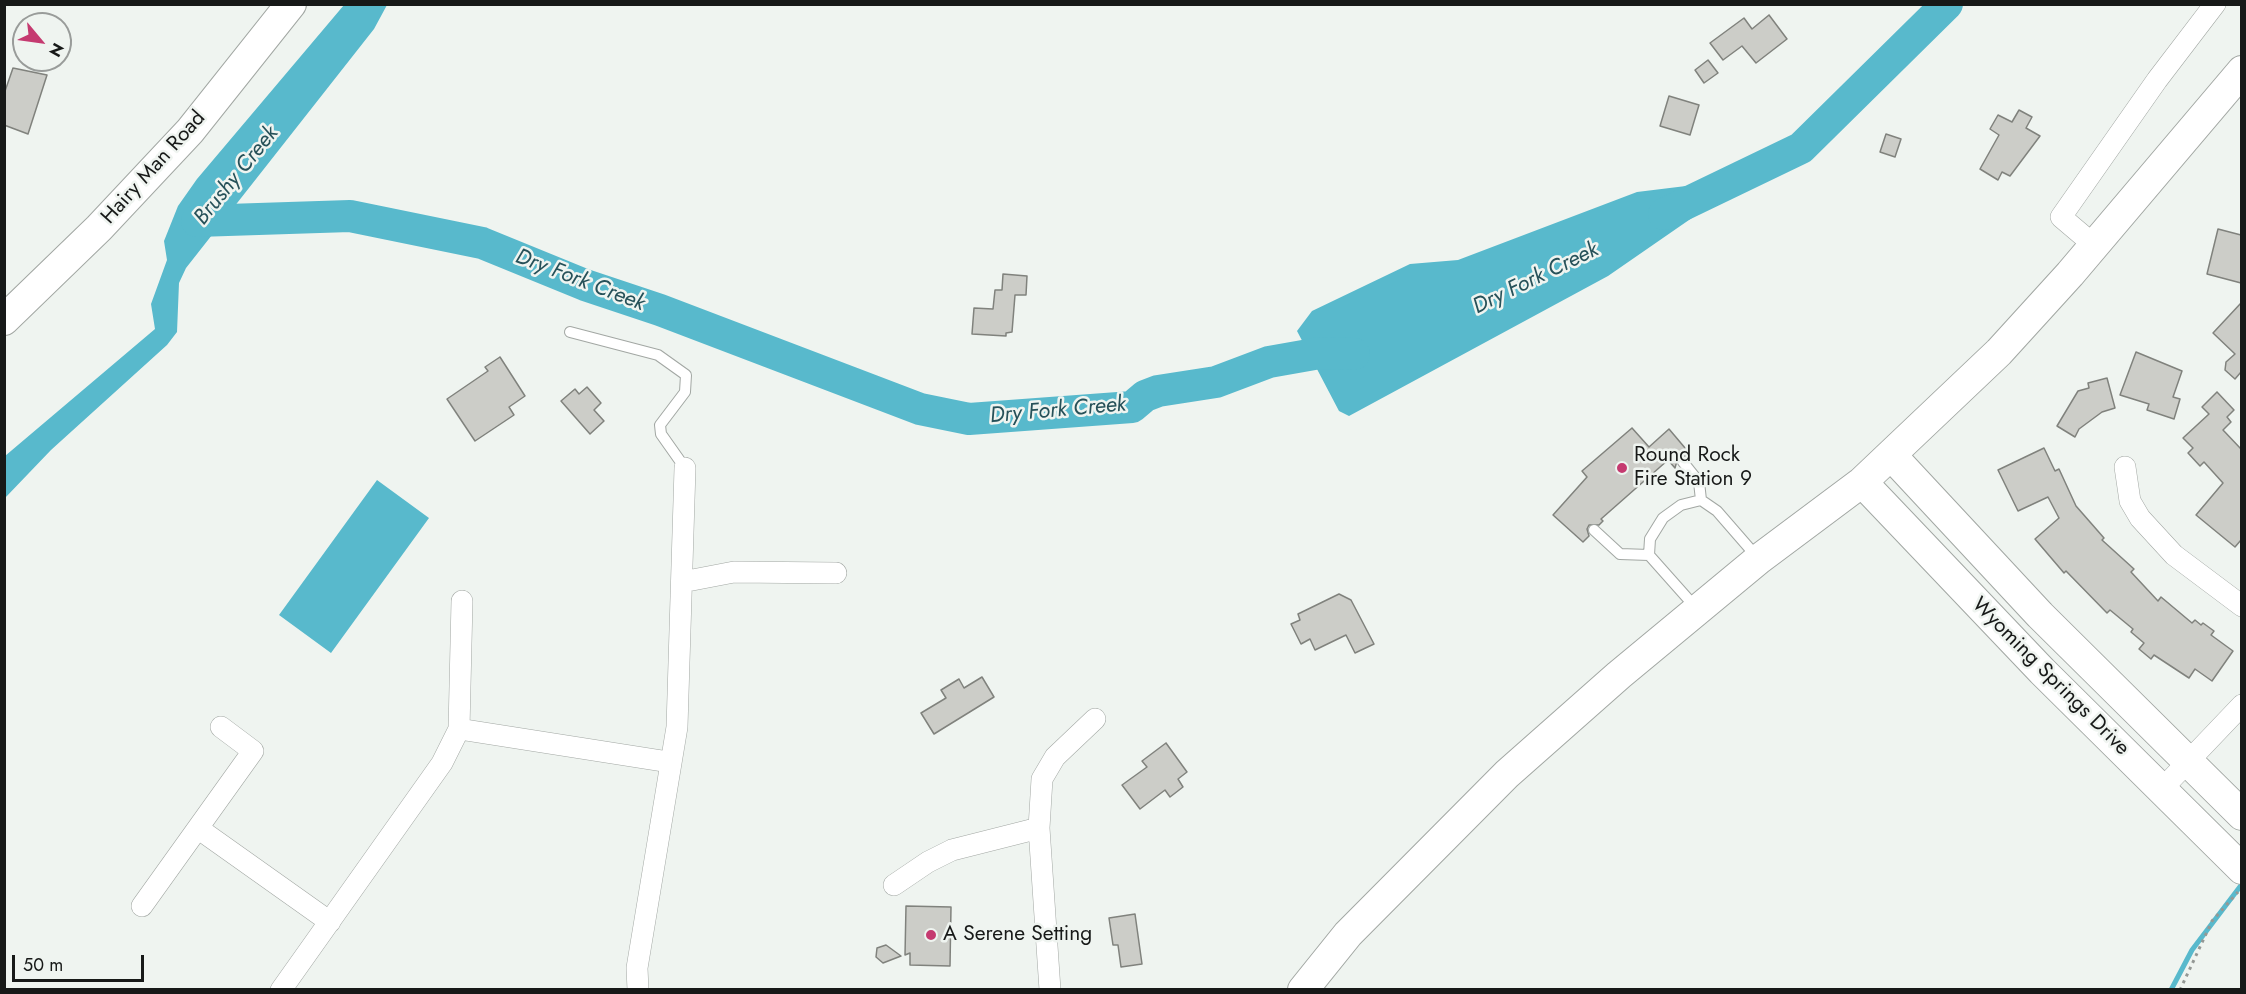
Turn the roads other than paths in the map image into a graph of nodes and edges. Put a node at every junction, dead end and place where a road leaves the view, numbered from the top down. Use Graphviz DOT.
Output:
graph roads {
  1 [pos="291,4"];
  2 [pos="2215,4"];
  3 [pos="2241,71"];
  4 [pos="2094,245"];
  5 [pos="4,320"];
  6 [pos="570,332"];
  7 [pos="1891,455"];
  8 [pos="1683,462"];
  9 [pos="2125,467"];
  10 [pos="685,468"];
  11 [pos="1862,482"];
  12 [pos="1701,500"];
  13 [pos="1594,530"];
  14 [pos="1649,555"];
  15 [pos="1759,559"];
  16 [pos="836,573"];
  17 [pos="682,582"];
  18 [pos="462,601"];
  19 [pos="2241,606"];
  20 [pos="1698,610"];
  21 [pos="2241,705"];
  22 [pos="1095,719"];
  23 [pos="221,727"];
  24 [pos="459,729"];
  25 [pos="669,762"];
  26 [pos="2187,762"];
  27 [pos="2162,789"];
  28 [pos="2237,810"];
  29 [pos="1038,828"];
  30 [pos="200,829"];
  31 [pos="2241,869"];
  32 [pos="894,885"];
  33 [pos="142,906"];
  34 [pos="330,922"];
  35 [pos="281,990"];
  36 [pos="638,990"];
  37 [pos="1050,990"];
  38 [pos="1303,990"];
  1 -- 5 [label="street, Hairy Man Road"];
  2 -- 4 [label="street"];
  3 -- 4 [label="street"];
  4 -- 7 [label="street"];
  6 -- 10 [label="lane"];
  7 -- 11 [label="street"];
  7 -- 26 [label="street, Wyoming Springs Drive"];
  8 -- 12 [label="lane"];
  9 -- 19 [label="street"];
  10 -- 17 [label="street"];
  11 -- 15 [label="street"];
  11 -- 27 [label="street, Wyoming Springs Drive"];
  12 -- 14 [label="lane"];
  12 -- 15 [label="lane"];
  13 -- 14 [label="lane"];
  14 -- 20 [label="lane"];
  15 -- 20 [label="street"];
  16 -- 17 [label="street"];
  17 -- 25 [label="street"];
  18 -- 24 [label="street"];
  20 -- 38 [label="street"];
  21 -- 26 [label="street"];
  22 -- 29 [label="street"];
  23 -- 30 [label="street"];
  24 -- 25 [label="street"];
  24 -- 34 [label="street"];
  25 -- 36 [label="street"];
  26 -- 27 [label="street"];
  26 -- 28 [label="street, Wyoming Springs Drive"];
  27 -- 31 [label="street, Wyoming Springs Drive"];
  29 -- 32 [label="street"];
  29 -- 37 [label="street"];
  30 -- 33 [label="street"];
  30 -- 34 [label="street"];
  34 -- 35 [label="street"];
}
